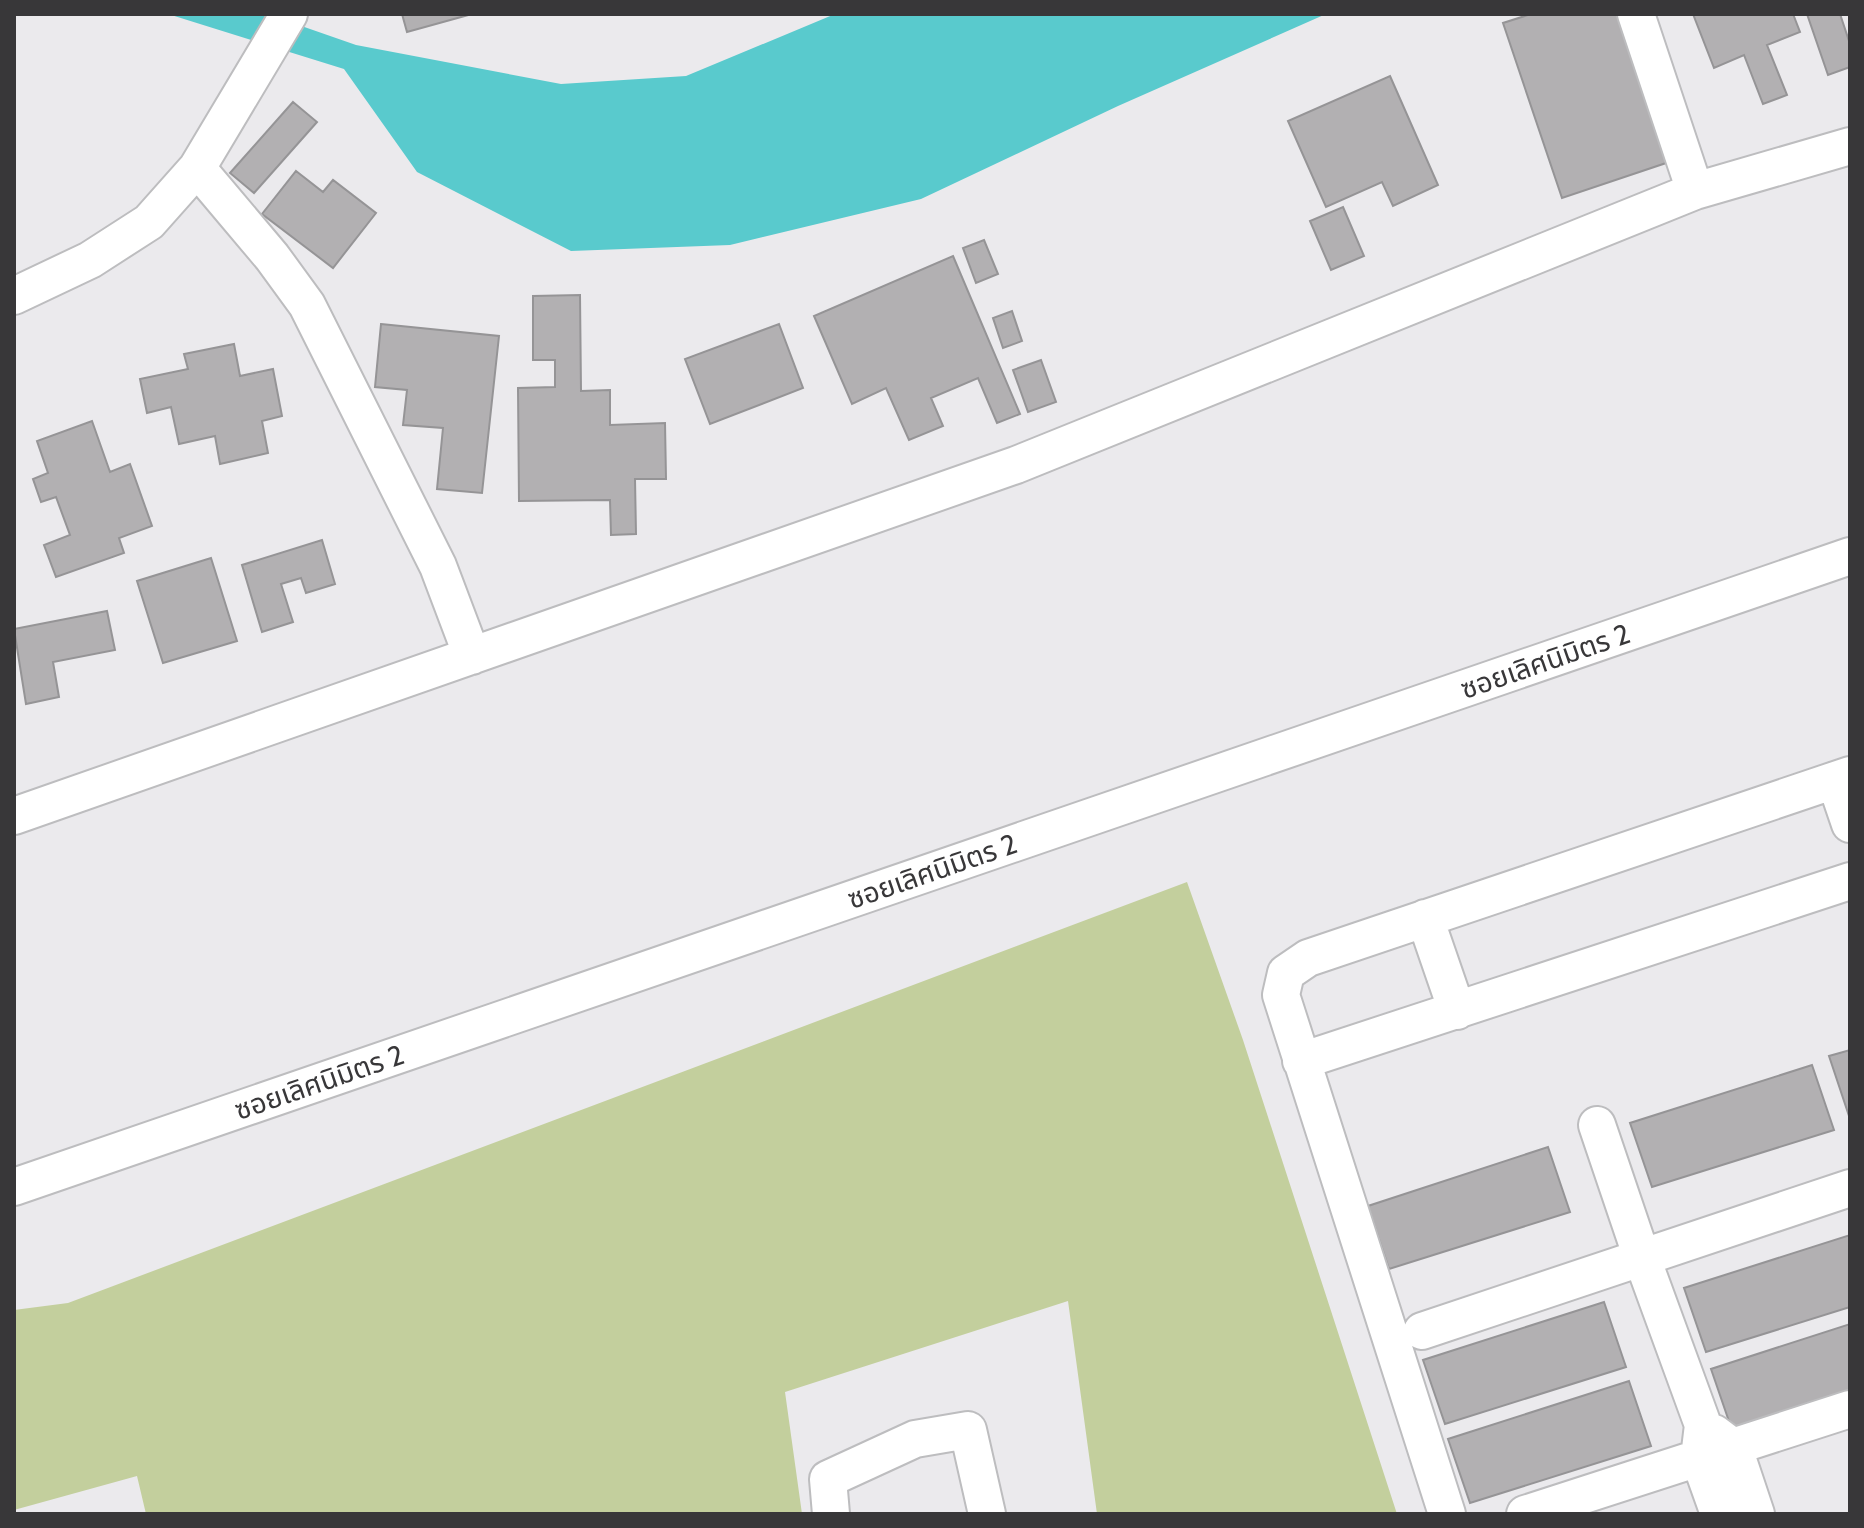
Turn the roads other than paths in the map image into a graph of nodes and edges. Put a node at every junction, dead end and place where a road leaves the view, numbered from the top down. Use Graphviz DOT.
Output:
graph roads {
  1 [pos="289,14"];
  2 [pos="1636,14"];
  3 [pos="1850,146"];
  4 [pos="197,168"];
  5 [pos="1695,191"];
  6 [pos="14,296"];
  7 [pos="1850,556"];
  8 [pos="472,656"];
  9 [pos="1842,777"];
  10 [pos="14,816"];
  11 [pos="1850,824"];
  12 [pos="1850,881"];
  13 [pos="1425,918"];
  14 [pos="1457,1011"];
  15 [pos="1301,1061"];
  16 [pos="1597,1125"];
  17 [pos="14,1187"];
  18 [pos="1850,1188"];
  19 [pos="1642,1258"];
  20 [pos="1422,1331"];
  21 [pos="1850,1409"];
  22 [pos="1701,1441"];
  23 [pos="1734,1448"];
  24 [pos="831,1514"];
  25 [pos="987,1514"];
  26 [pos="1447,1514"];
  27 [pos="1525,1514"];
  28 [pos="1719,1514"];
  29 [pos="1756,1514"];
  1 -- 4 [label="street"];
  2 -- 5 [label="street"];
  3 -- 5 [label="street"];
  4 -- 6 [label="street"];
  4 -- 8 [label="street"];
  5 -- 8 [label="street"];
  7 -- 17 [label="street, ซอยเลิศนิมิตร 2"];
  8 -- 10 [label="street"];
  9 -- 11 [label="street"];
  9 -- 13 [label="street"];
  12 -- 14 [label="street"];
  13 -- 14 [label="street"];
  13 -- 15 [label="street"];
  14 -- 15 [label="street"];
  15 -- 26 [label="street"];
  16 -- 19 [label="street"];
  18 -- 19 [label="street"];
  19 -- 20 [label="street"];
  19 -- 22 [label="street"];
  21 -- 23 [label="street"];
  22 -- 23 [label="street"];
  22 -- 27 [label="street"];
  22 -- 28 [label="street"];
  23 -- 29 [label="street"];
  24 -- 25 [label="street"];
}
